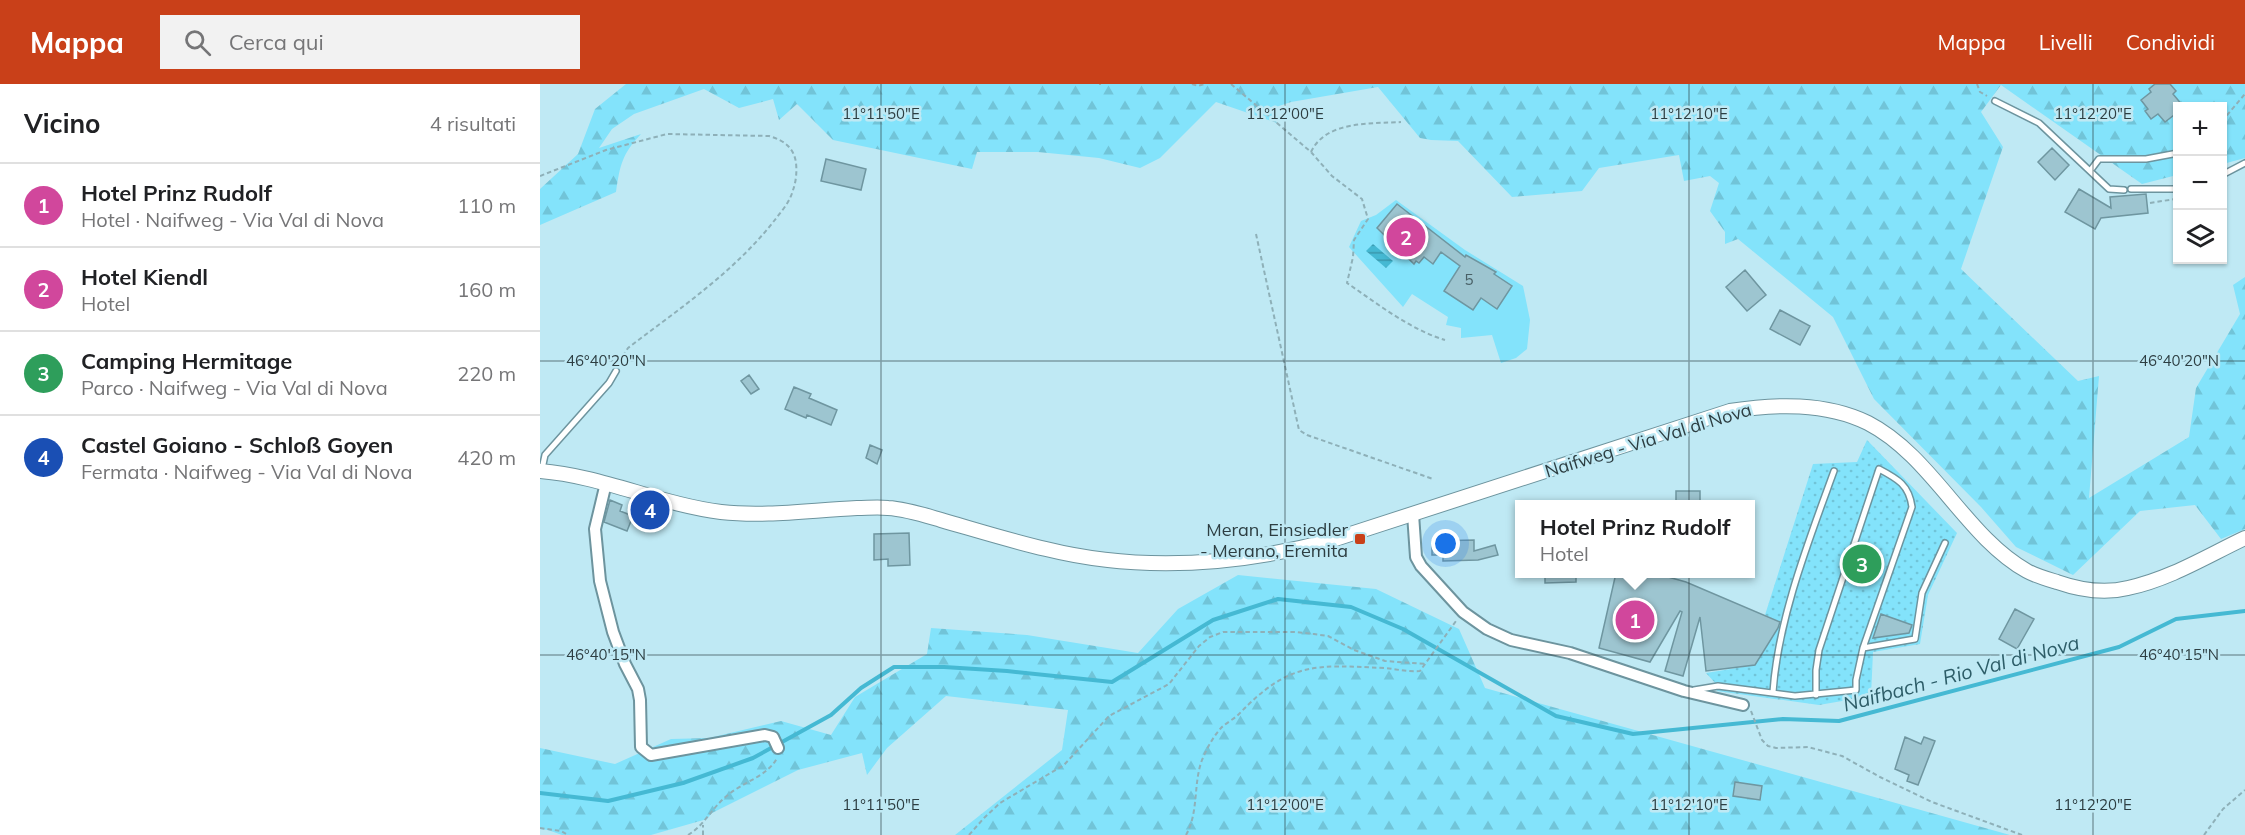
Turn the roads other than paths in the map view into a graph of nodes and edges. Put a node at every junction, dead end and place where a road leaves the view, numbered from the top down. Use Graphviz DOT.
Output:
graph roads {
  1 [pos="1995,101"];
  2 [pos="2173,154"];
  3 [pos="2245,164"];
  4 [pos="2090,171"];
  5 [pos="2227,173"];
  6 [pos="2173,189"];
  7 [pos="616,370"];
  8 [pos="541,471"];
  9 [pos="1834,471"];
  10 [pos="606,483"];
  11 [pos="1413,514"];
  12 [pos="2245,538"];
  13 [pos="1945,543"];
  14 [pos="1863,648"];
  15 [pos="1684,691"];
  16 [pos="1773,692"];
  17 [pos="1816,695"];
  18 [pos="1743,705"];
  19 [pos="777,744"];
  1 -- 4 [label="lane"];
  2 -- 4 [label="lane"];
  3 -- 5 [label="lane"];
  4 -- 6 [label="lane"];
  7 -- 8 [label="lane"];
  8 -- 10 [label="main road, Naifweg - Via Val di Nova"];
  9 -- 16 [label="lane"];
  10 -- 11 [label="main road, Naifweg - Via Val di Nova"];
  10 -- 19 [label="street"];
  11 -- 12 [label="main road, Naifweg - Via Val di Nova"];
  11 -- 15 [label="street"];
  13 -- 14 [label="lane"];
  14 -- 17 [label="lane"];
  14 -- 17 [label="lane"];
  15 -- 16 [label="lane"];
  15 -- 18 [label="street"];
  16 -- 17 [label="lane"];
}
